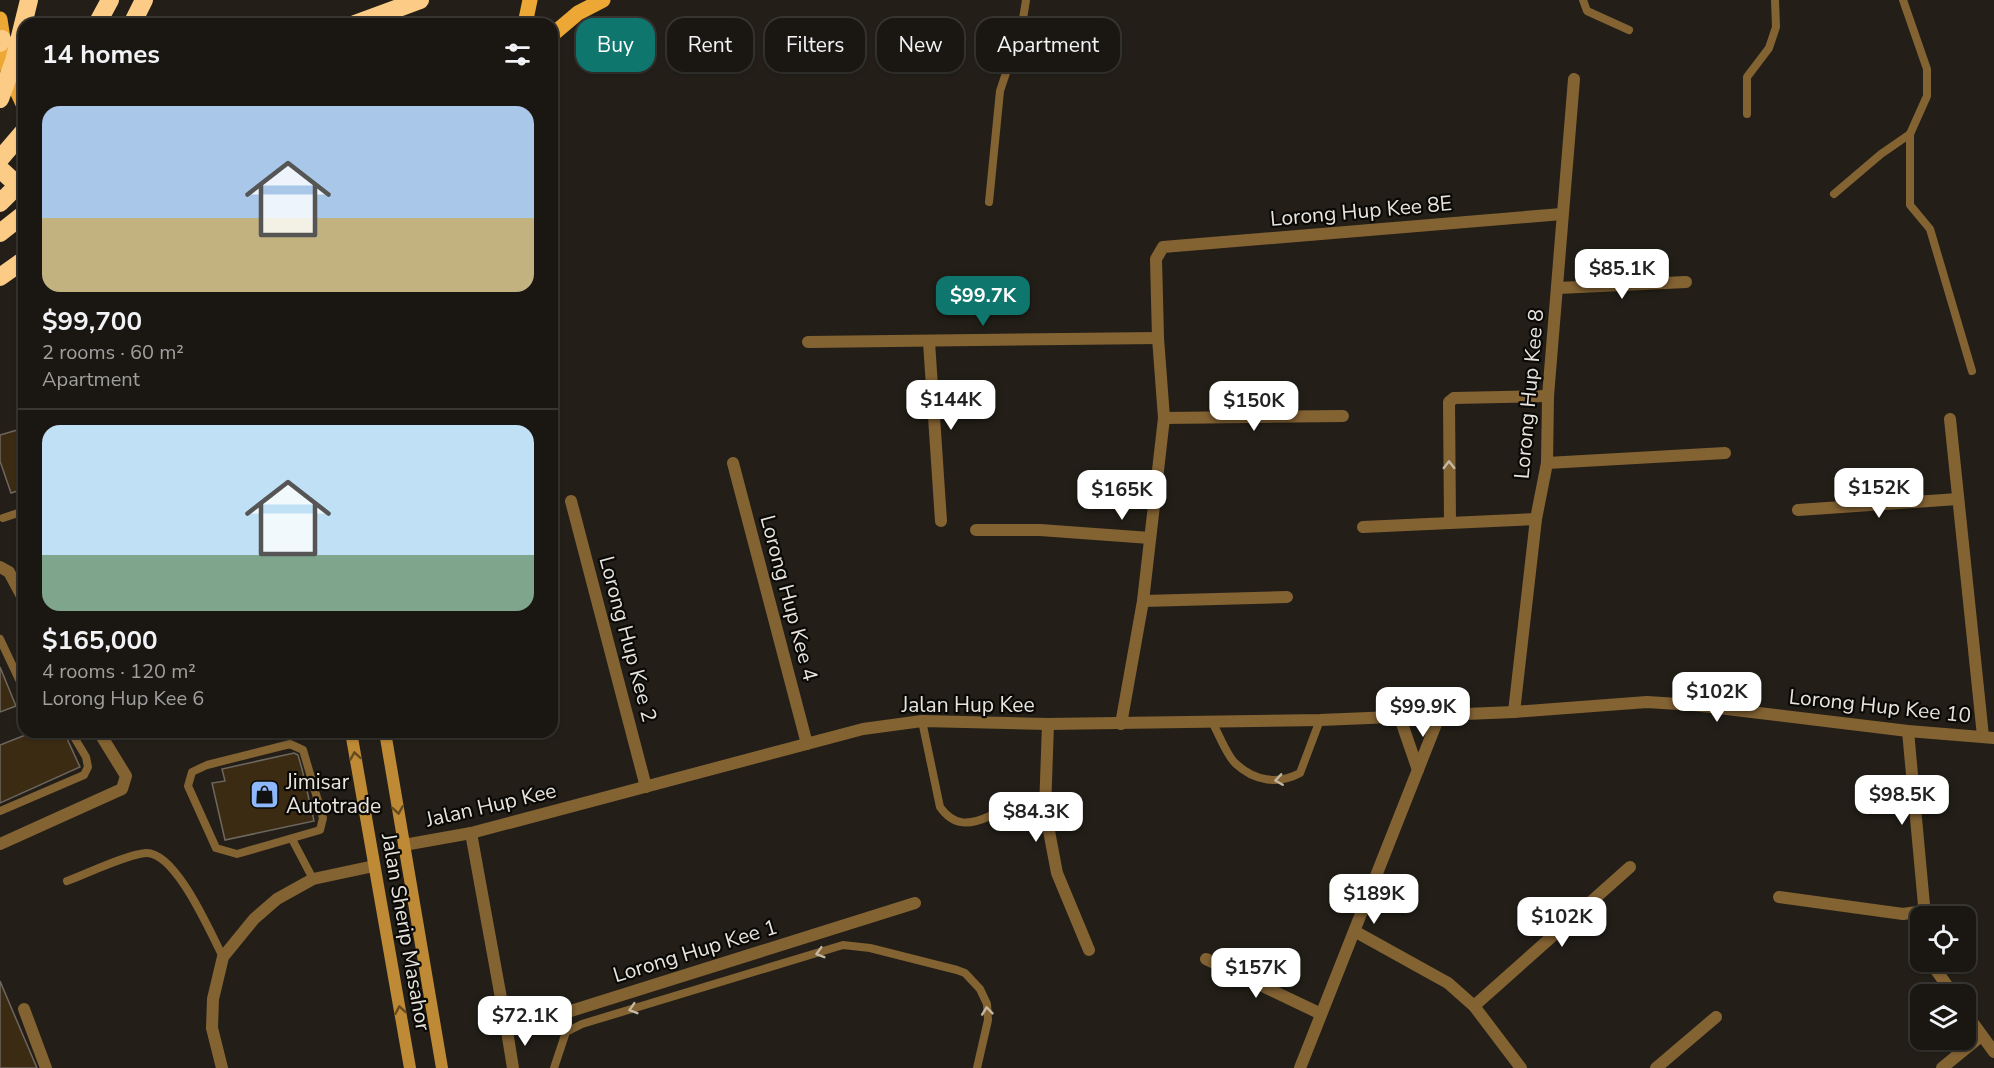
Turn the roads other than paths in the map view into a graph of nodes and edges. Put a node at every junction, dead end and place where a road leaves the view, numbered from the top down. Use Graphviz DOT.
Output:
graph roads {
  1 [pos="28,0"];
  2 [pos="110,0"];
  3 [pos="144,0"];
  4 [pos="420,0"];
  5 [pos="530,0"];
  6 [pos="603,0"];
  7 [pos="1026,0"];
  8 [pos="1583,0"];
  9 [pos="1775,0"];
  10 [pos="1903,0"];
  11 [pos="24,18"];
  12 [pos="100,18"];
  13 [pos="135,18"];
  14 [pos="371,18"];
  15 [pos="526,18"];
  16 [pos="0,19"];
  17 [pos="558,29"];
  18 [pos="1629,30"];
  19 [pos="1,41"];
  20 [pos="18,44"];
  21 [pos="1574,79"];
  22 [pos="18,93"];
  23 [pos="0,99"];
  24 [pos="1747,114"];
  25 [pos="1910,135"];
  26 [pos="18,138"];
  27 [pos="0,159"];
  28 [pos="0,169"];
  29 [pos="18,185"];
  30 [pos="18,186"];
  31 [pos="1834,194"];
  32 [pos="989,202"];
  33 [pos="0,203"];
  34 [pos="1562,214"];
  35 [pos="18,219"];
  36 [pos="0,233"];
  37 [pos="18,264"];
  38 [pos="0,277"];
  39 [pos="1686,282"];
  40 [pos="1558,288"];
  41 [pos="1158,338"];
  42 [pos="808,342"];
  43 [pos="929,342"];
  44 [pos="1972,371"];
  45 [pos="1548,396"];
  46 [pos="1343,416"];
  47 [pos="1164,418"];
  48 [pos="1950,418"];
  49 [pos="1725,453"];
  50 [pos="733,463"];
  51 [pos="1547,463"];
  52 [pos="1958,499"];
  53 [pos="571,501"];
  54 [pos="1798,510"];
  55 [pos="18,513"];
  56 [pos="3,518"];
  57 [pos="1536,519"];
  58 [pos="941,521"];
  59 [pos="1450,523"];
  60 [pos="1363,527"];
  61 [pos="976,530"];
  62 [pos="1150,538"];
  63 [pos="0,567"];
  64 [pos="18,589"];
  65 [pos="1287,597"];
  66 [pos="1143,601"];
  67 [pos="0,639"];
  68 [pos="18,677"];
  69 [pos="1514,712"];
  70 [pos="1440,714"];
  71 [pos="1399,715"];
  72 [pos="1320,720"];
  73 [pos="922,721"];
  74 [pos="1212,722"];
  75 [pos="1048,724"];
  76 [pos="1121,724"];
  77 [pos="1908,731"];
  78 [pos="1988,737"];
  79 [pos="75,738"];
  80 [pos="103,738"];
  81 [pos="352,738"];
  82 [pos="386,738"];
  83 [pos="807,744"];
  84 [pos="1418,770"];
  85 [pos="646,787"];
  86 [pos="0,811"];
  87 [pos="990,816"];
  88 [pos="471,833"];
  89 [pos="292,839"];
  90 [pos="0,844"];
  91 [pos="404,845"];
  92 [pos="374,866"];
  93 [pos="1630,867"];
  94 [pos="313,879"];
  95 [pos="67,881"];
  96 [pos="1779,897"];
  97 [pos="915,903"];
  98 [pos="1924,906"];
  99 [pos="1910,914"];
  100 [pos="1356,932"];
  101 [pos="1089,950"];
  102 [pos="224,957"];
  103 [pos="1206,958"];
  104 [pos="1474,1006"];
  105 [pos="24,1009"];
  106 [pos="1319,1013"];
  107 [pos="1716,1017"];
  108 [pos="1976,1028"];
  109 [pos="507,1031"];
  110 [pos="1981,1036"];
  111 [pos="1994,1052"];
  112 [pos="46,1068"];
  113 [pos="222,1068"];
  114 [pos="410,1068"];
  115 [pos="442,1068"];
  116 [pos="513,1068"];
  117 [pos="554,1068"];
  118 [pos="977,1068"];
  119 [pos="1300,1068"];
  120 [pos="1521,1068"];
  121 [pos="1656,1068"];
  122 [pos="1942,1068"];
  1 -- 11 [label="highway, bridge"];
  2 -- 12 [label="highway"];
  3 -- 13 [label="highway"];
  4 -- 14 [label="highway"];
  5 -- 15 [label="main road"];
  6 -- 17 [label="main road"];
  7 -- 32 [label="lane"];
  8 -- 18 [label="lane"];
  9 -- 24 [label="lane"];
  10 -- 25 [label="lane"];
  16 -- 19 [label="main road"];
  19 -- 22 [label="main road"];
  20 -- 23 [label="highway, bridge"];
  21 -- 34 [label="street, Lorong Hup Kee 8"];
  25 -- 31 [label="lane"];
  25 -- 44 [label="lane"];
  26 -- 27 [label="highway"];
  28 -- 30 [label="highway"];
  29 -- 33 [label="highway, bridge"];
  34 -- 40 [label="street, Lorong Hup Kee 8"];
  34 -- 41 [label="street, Lorong Hup Kee 8E"];
  35 -- 36 [label="highway"];
  37 -- 38 [label="highway"];
  39 -- 40 [label="street"];
  40 -- 45 [label="street, Lorong Hup Kee 8"];
  41 -- 43 [label="street"];
  41 -- 47 [label="street"];
  42 -- 43 [label="street"];
  43 -- 58 [label="street"];
  45 -- 51 [label="street, Lorong Hup Kee 8"];
  59 -- 45 [label="street, one-way"];
  46 -- 47 [label="street"];
  47 -- 62 [label="street"];
  48 -- 52 [label="street"];
  49 -- 51 [label="street"];
  50 -- 83 [label="street, Lorong Hup Kee 4"];
  51 -- 57 [label="street, Lorong Hup Kee 8"];
  52 -- 54 [label="street"];
  52 -- 78 [label="street"];
  53 -- 85 [label="street, Lorong Hup Kee 2"];
  55 -- 56 [label="lane"];
  57 -- 59 [label="street"];
  57 -- 69 [label="street, Lorong Hup Kee 8"];
  59 -- 60 [label="street"];
  61 -- 62 [label="street"];
  62 -- 66 [label="street"];
  63 -- 64 [label="street"];
  65 -- 66 [label="street"];
  66 -- 76 [label="street"];
  67 -- 68 [label="lane"];
  69 -- 70 [label="street, Lorong Hup Kee 10"];
  69 -- 77 [label="street, Lorong Hup Kee 10"];
  70 -- 71 [label="street, Jalan Hup Kee"];
  70 -- 84 [label="street"];
  71 -- 72 [label="street, Jalan Hup Kee"];
  71 -- 84 [label="street"];
  72 -- 74 [label="street, Jalan Hup Kee"];
  72 -- 74 [label="lane, one-way"];
  73 -- 75 [label="street, Jalan Hup Kee"];
  73 -- 83 [label="street, Jalan Hup Kee"];
  73 -- 87 [label="lane"];
  74 -- 76 [label="street, Jalan Hup Kee"];
  75 -- 76 [label="street, Jalan Hup Kee"];
  75 -- 101 [label="street"];
  77 -- 78 [label="street, Lorong Hup Kee 10"];
  77 -- 98 [label="street"];
  79 -- 86 [label="lane"];
  80 -- 90 [label="street"];
  92 -- 81 [label="main road, Jalan Sherip Masahor, one-way"];
  82 -- 91 [label="main road, Jalan Sherip Masahor, one-way"];
  83 -- 85 [label="street, Jalan Hup Kee"];
  84 -- 100 [label="street"];
  85 -- 88 [label="street, Jalan Hup Kee"];
  88 -- 91 [label="street, Jalan Hup Kee"];
  88 -- 109 [label="street"];
  89 -- 89 [label="lane"];
  89 -- 94 [label="lane"];
  91 -- 115 [label="main road, Jalan Sherip Masahor"];
  92 -- 94 [label="street"];
  114 -- 92 [label="main road, Jalan Sherip Masahor, one-way"];
  93 -- 104 [label="street"];
  94 -- 102 [label="street"];
  95 -- 102 [label="lane"];
  96 -- 99 [label="street"];
  97 -- 109 [label="street, Lorong Hup Kee 1"];
  100 -- 104 [label="street"];
  100 -- 106 [label="street"];
  102 -- 113 [label="street"];
  103 -- 106 [label="street"];
  104 -- 120 [label="street"];
  105 -- 112 [label="street"];
  106 -- 119 [label="street"];
  107 -- 121 [label="street"];
  108 -- 110 [label="street"];
  109 -- 116 [label="street"];
  110 -- 111 [label="street"];
  110 -- 122 [label="street"];
  118 -- 117 [label="lane, one-way"];
}
